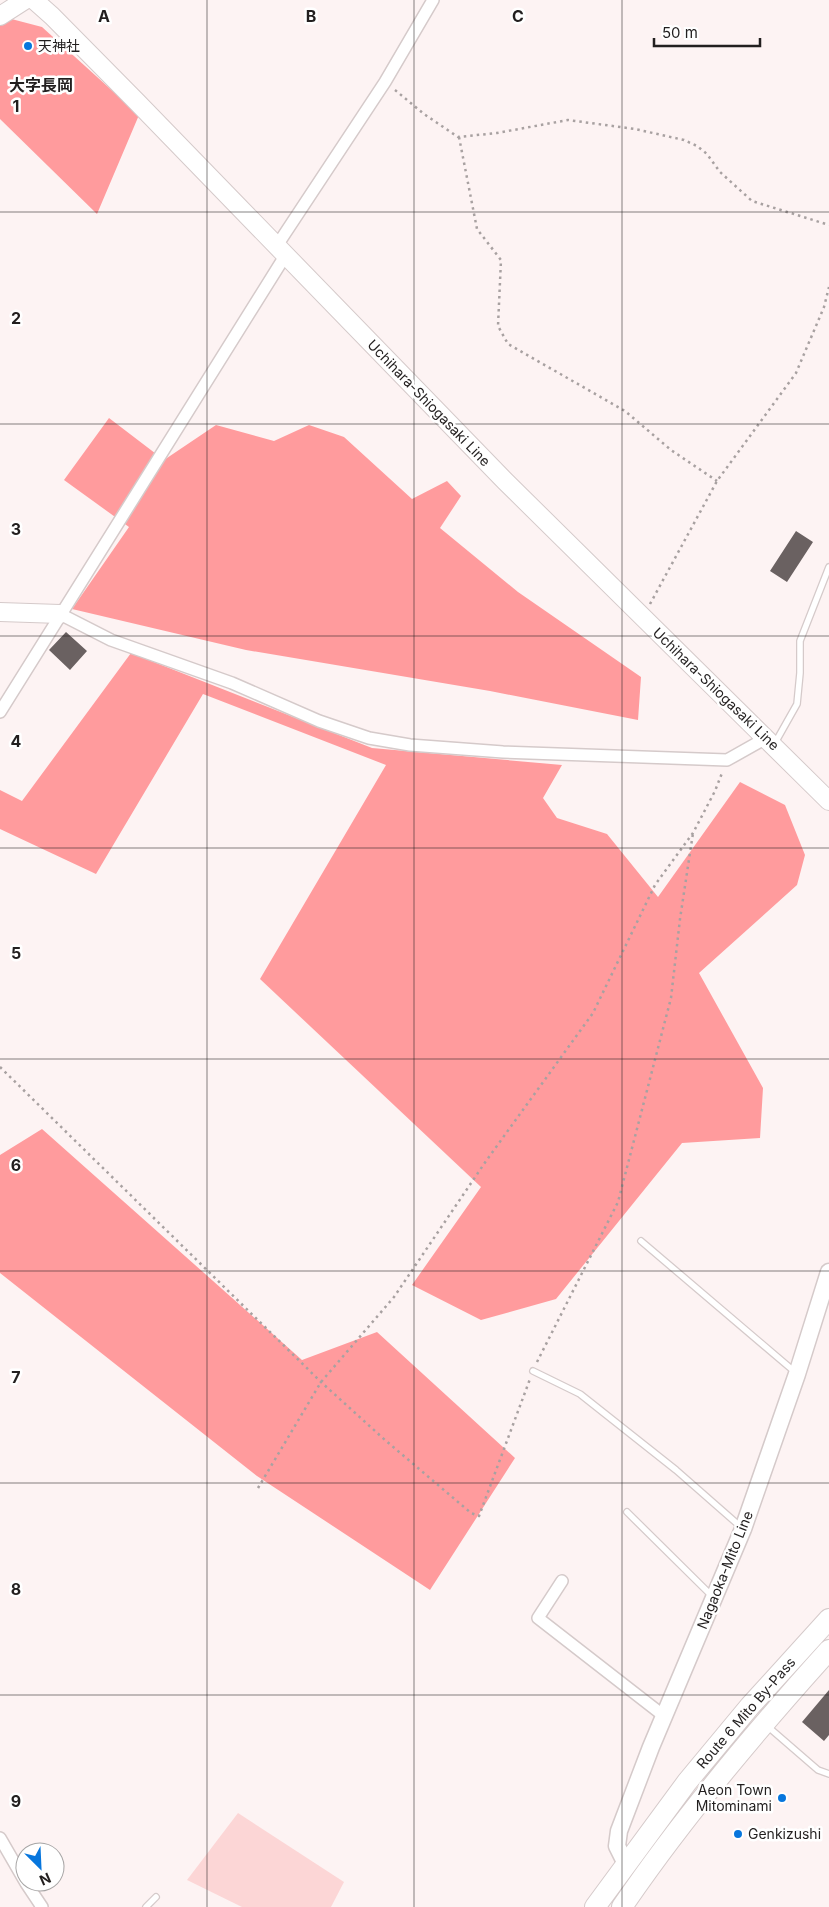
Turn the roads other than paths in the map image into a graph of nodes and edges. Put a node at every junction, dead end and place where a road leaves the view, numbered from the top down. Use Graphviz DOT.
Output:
graph roads {
  1 [pos="25,0"];
  2 [pos="34,0"];
  3 [pos="433,0"];
  4 [pos="0,16"];
  5 [pos="280,252"];
  6 [pos="829,567"];
  7 [pos="0,612"];
  8 [pos="60,614"];
  9 [pos="0,712"];
  10 [pos="770,741"];
  11 [pos="829,801"];
  12 [pos="641,1241"];
  13 [pos="829,1272"];
  14 [pos="824,1309"];
  15 [pos="533,1371"];
  16 [pos="797,1374"];
  17 [pos="627,1512"];
  18 [pos="743,1529"];
  19 [pos="562,1581"];
  20 [pos="714,1599"];
  21 [pos="829,1619"];
  22 [pos="829,1650"];
  23 [pos="664,1716"];
  24 [pos="763,1723"];
  25 [pos="829,1774"];
  26 [pos="0,1838"];
  27 [pos="626,1864"];
  28 [pos="156,1897"];
  29 [pos="42,1907"];
  30 [pos="146,1907"];
  31 [pos="595,1907"];
  32 [pos="622,1907"];
  1 -- 4 [label="main road"];
  2 -- 5 [label="main road, Uchihara-Shiogasaki Line"];
  3 -- 5 [label="street"];
  5 -- 8 [label="street"];
  5 -- 10 [label="main road, Uchihara-Shiogasaki Line"];
  6 -- 10 [label="lane"];
  7 -- 8 [label="main road"];
  8 -- 9 [label="street"];
  8 -- 10 [label="street"];
  10 -- 11 [label="main road, Uchihara-Shiogasaki Line"];
  12 -- 16 [label="lane"];
  13 -- 14 [label="main road, Nagaoka-Mito Line"];
  14 -- 16 [label="main road, Nagaoka-Mito Line"];
  15 -- 18 [label="lane"];
  16 -- 18 [label="main road, Nagaoka-Mito Line"];
  17 -- 20 [label="lane"];
  18 -- 20 [label="main road, Nagaoka-Mito Line"];
  19 -- 23 [label="street"];
  20 -- 23 [label="main road, Nagaoka-Mito Line"];
  21 -- 27 [label="highway, Route 6 Mito By-Pass"];
  22 -- 24 [label="highway, Route 6 Mito By-Pass"];
  23 -- 27 [label="main road, Nagaoka-Mito Line"];
  24 -- 25 [label="lane"];
  24 -- 32 [label="highway, Route 6 Mito By-Pass"];
  26 -- 29 [label="street"];
  27 -- 31 [label="highway, Route 6 Mito By-Pass"];
  28 -- 30 [label="lane"];
}
